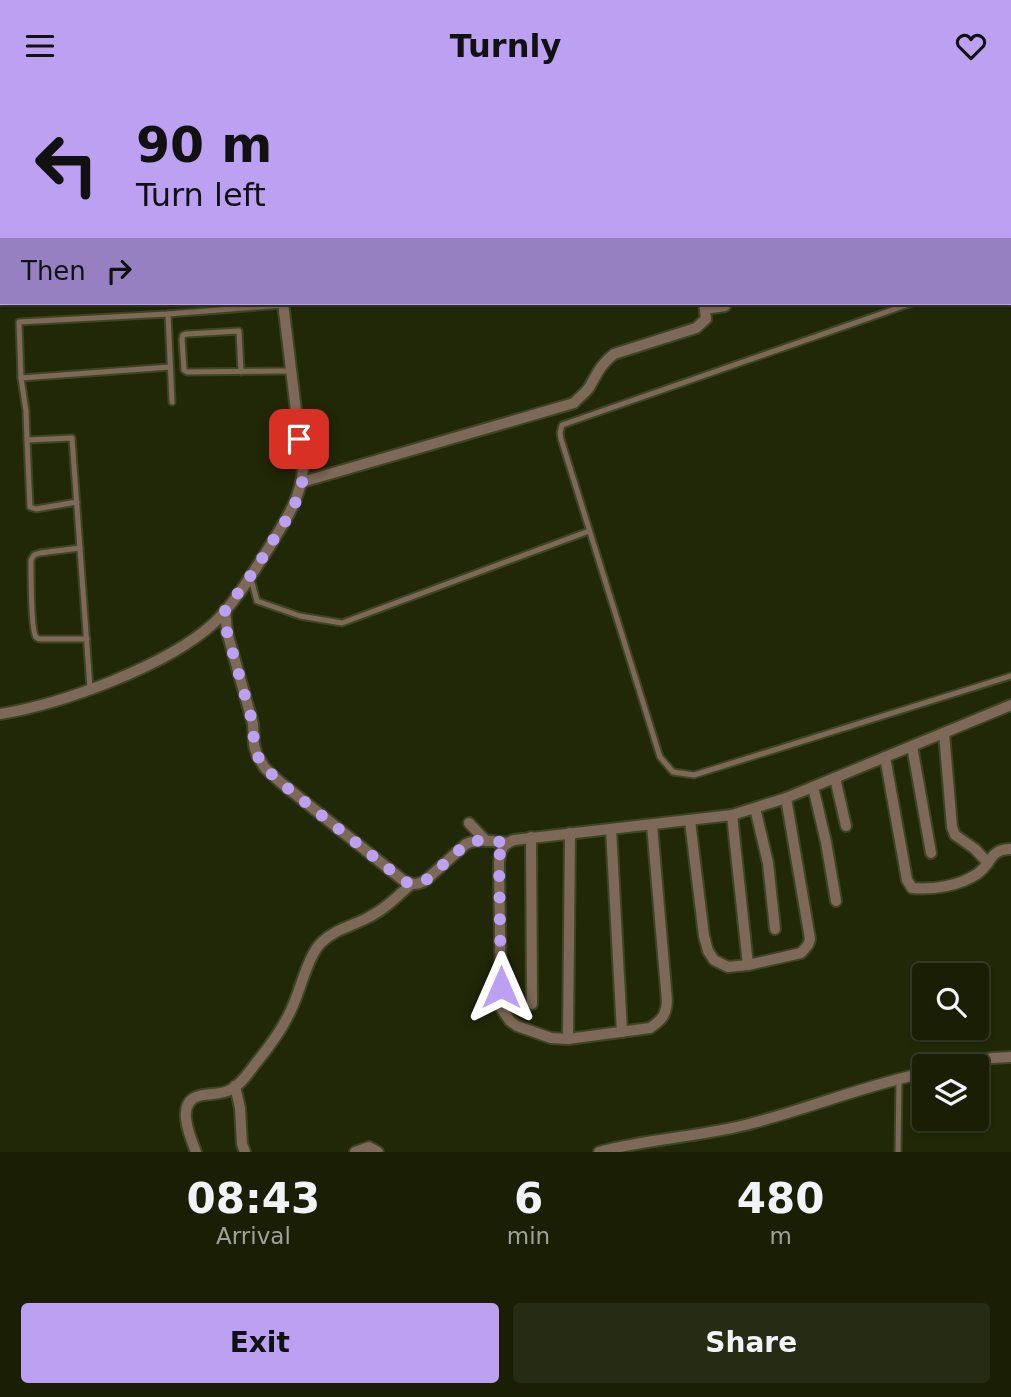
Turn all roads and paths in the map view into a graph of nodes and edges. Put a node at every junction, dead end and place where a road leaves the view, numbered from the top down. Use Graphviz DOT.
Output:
graph roads {
  1 [pos="272,305"];
  2 [pos="283,305"];
  3 [pos="906,305"];
  4 [pos="705,306"];
  5 [pos="725,306"];
  6 [pos="168,314"];
  7 [pos="170,367"];
  8 [pos="290,371"];
  9 [pos="241,372"];
  10 [pos="21,378"];
  11 [pos="172,402"];
  12 [pos="27,440"];
  13 [pos="302,482"];
  14 [pos="77,502"];
  15 [pos="589,531"];
  16 [pos="80,548"];
  17 [pos="250,578"];
  18 [pos="225,610"];
  19 [pos="87,639"];
  20 [pos="1011,676"];
  21 [pos="90,689"];
  22 [pos="1011,705"];
  23 [pos="16,711"];
  24 [pos="0,714"];
  25 [pos="0,722"];
  26 [pos="944,733"];
  27 [pos="912,746"];
  28 [pos="884,757"];
  29 [pos="835,778"];
  30 [pos="813,787"];
  31 [pos="786,798"];
  32 [pos="755,808"];
  33 [pos="732,815"];
  34 [pos="690,821"];
  35 [pos="469,823"];
  36 [pos="652,825"];
  37 [pos="846,826"];
  38 [pos="611,829"];
  39 [pos="570,833"];
  40 [pos="531,837"];
  41 [pos="486,841"];
  42 [pos="507,843"];
  43 [pos="1011,849"];
  44 [pos="931,853"];
  45 [pos="988,863"];
  46 [pos="411,884"];
  47 [pos="836,901"];
  48 [pos="775,929"];
  49 [pos="748,965"];
  50 [pos="532,1005"];
  51 [pos="621,1032"];
  52 [pos="568,1039"];
  53 [pos="1011,1056"];
  54 [pos="989,1059"];
  55 [pos="912,1076"];
  56 [pos="899,1079"];
  57 [pos="235,1086"];
  58 [pos="196,1152"];
  59 [pos="245,1152"];
  60 [pos="355,1152"];
  61 [pos="378,1152"];
  62 [pos="599,1152"];
  63 [pos="898,1152"];
  1 -- 6 [label="lane"];
  2 -- 8 [label="street"];
  3 -- 15 [label="lane"];
  4 -- 5 [label="street"];
  4 -- 13 [label="street"];
  6 -- 7 [label="lane"];
  6 -- 10 [label="lane"];
  7 -- 10 [label="lane"];
  7 -- 11 [label="lane"];
  8 -- 9 [label="lane"];
  8 -- 13 [label="street"];
  9 -- 9 [label="lane"];
  10 -- 12 [label="lane"];
  12 -- 14 [label="lane"];
  12 -- 14 [label="lane"];
  13 -- 17 [label="street"];
  14 -- 16 [label="lane"];
  15 -- 17 [label="lane"];
  15 -- 20 [label="lane"];
  16 -- 19 [label="lane"];
  16 -- 19 [label="lane"];
  17 -- 18 [label="street"];
  18 -- 21 [label="street"];
  18 -- 46 [label="street"];
  19 -- 21 [label="lane"];
  21 -- 23 [label="street"];
  22 -- 26 [label="street"];
  23 -- 24 [label="street"];
  23 -- 25 [label="street"];
  26 -- 27 [label="street"];
  26 -- 45 [label="street"];
  27 -- 28 [label="street"];
  27 -- 44 [label="street"];
  28 -- 29 [label="street"];
  28 -- 45 [label="street"];
  29 -- 30 [label="street"];
  29 -- 37 [label="street"];
  30 -- 31 [label="street"];
  30 -- 47 [label="street"];
  31 -- 32 [label="street"];
  31 -- 49 [label="street"];
  32 -- 33 [label="street"];
  32 -- 48 [label="street"];
  33 -- 34 [label="street"];
  33 -- 49 [label="street"];
  34 -- 36 [label="street"];
  34 -- 49 [label="street"];
  35 -- 41 [label="street"];
  36 -- 38 [label="street"];
  36 -- 51 [label="street"];
  38 -- 39 [label="street"];
  38 -- 51 [label="street"];
  39 -- 40 [label="street"];
  39 -- 52 [label="street"];
  40 -- 42 [label="street"];
  40 -- 50 [label="street"];
  41 -- 42 [label="street"];
  41 -- 46 [label="street"];
  42 -- 52 [label="street"];
  43 -- 45 [label="street"];
  46 -- 57 [label="street"];
  51 -- 52 [label="street"];
  53 -- 54 [label="street"];
  55 -- 56 [label="street"];
  56 -- 62 [label="street"];
  56 -- 63 [label="lane"];
  57 -- 58 [label="street"];
  57 -- 59 [label="street"];
  60 -- 61 [label="street"];
}
